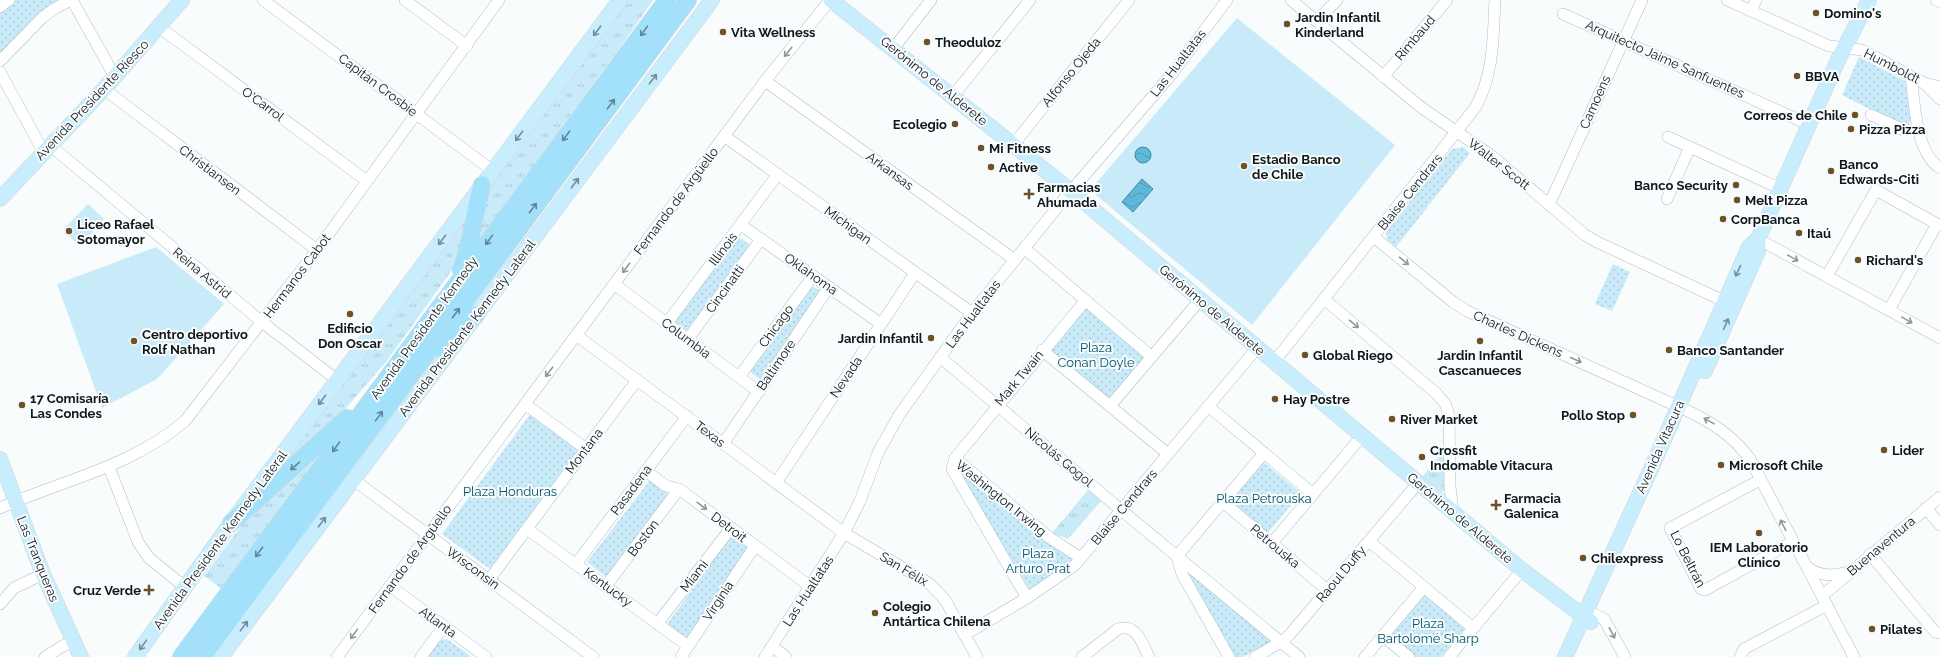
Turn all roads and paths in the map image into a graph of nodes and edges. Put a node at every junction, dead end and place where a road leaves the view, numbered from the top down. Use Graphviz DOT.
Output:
graph roads {
  1 [pos="9,0"];
  2 [pos="71,0"];
  3 [pos="182,0"];
  4 [pos="263,0"];
  5 [pos="406,0"];
  6 [pos="498,0"];
  7 [pos="620,0"];
  8 [pos="667,0"];
  9 [pos="688,0"];
  10 [pos="712,0"];
  11 [pos="831,0"];
  12 [pos="931,0"];
  13 [pos="1030,0"];
  14 [pos="1129,0"];
  15 [pos="1227,0"];
  16 [pos="1291,0"];
  17 [pos="1337,0"];
  18 [pos="1447,0"];
  19 [pos="1496,0"];
  20 [pos="1642,0"];
  21 [pos="1727,0"];
  22 [pos="1756,0"];
  23 [pos="1869,0"];
  24 [pos="1936,0"];
  25 [pos="1940,2"];
  26 [pos="0,7"];
  27 [pos="1751,12"];
  28 [pos="1563,14"];
  29 [pos="1317,21"];
  30 [pos="159,27"];
  31 [pos="1623,41"];
  32 [pos="467,46"];
  33 [pos="892,48"];
  34 [pos="1844,48"];
  35 [pos="0,61"];
  36 [pos="0,72"];
  37 [pos="115,77"];
  38 [pos="1383,77"];
  39 [pos="1911,77"];
  40 [pos="765,81"];
  41 [pos="1924,83"];
  42 [pos="1940,87"];
  43 [pos="104,89"];
  44 [pos="953,96"];
  45 [pos="1914,96"];
  46 [pos="1940,99"];
  47 [pos="417,114"];
  48 [pos="1871,115"];
  49 [pos="1810,124"];
  50 [pos="1918,130"];
  51 [pos="1458,132"];
  52 [pos="724,136"];
  53 [pos="1668,137"];
  54 [pos="1013,145"];
  55 [pos="1690,147"];
  56 [pos="48,150"];
  57 [pos="1940,168"];
  58 [pos="493,171"];
  59 [pos="778,174"];
  60 [pos="367,181"];
  61 [pos="482,185"];
  62 [pos="1782,189"];
  63 [pos="1071,192"];
  64 [pos="0,199"];
  65 [pos="1667,199"];
  66 [pos="1549,205"];
  67 [pos="741,225"];
  68 [pos="1374,237"];
  69 [pos="761,239"];
  70 [pos="1758,239"];
  71 [pos="1024,248"];
  72 [pos="317,250"];
  73 [pos="1015,260"];
  74 [pos="916,273"];
  75 [pos="813,276"];
  76 [pos="1827,276"];
  77 [pos="614,284"];
  78 [pos="829,287"];
  79 [pos="446,298"];
  80 [pos="1324,299"];
  81 [pos="1085,300"];
  82 [pos="1200,300"];
  83 [pos="1724,301"];
  84 [pos="1889,310"];
  85 [pos="972,313"];
  86 [pos="476,315"];
  87 [pos="262,322"];
  88 [pos="667,324"];
  89 [pos="881,324"];
  90 [pos="576,335"];
  91 [pos="1940,338"];
  92 [pos="688,339"];
  93 [pos="1257,348"];
  94 [pos="1042,350"];
  95 [pos="940,357"];
  96 [pos="1152,357"];
  97 [pos="1274,362"];
  98 [pos="739,377"];
  99 [pos="407,378"];
  100 [pos="337,380"];
  101 [pos="637,380"];
  102 [pos="384,382"];
  103 [pos="759,392"];
  104 [pos="525,404"];
  105 [pos="997,404"];
  106 [pos="1110,406"];
  107 [pos="1208,406"];
  108 [pos="1683,408"];
  109 [pos="687,416"];
  110 [pos="1362,436"];
  111 [pos="723,444"];
  112 [pos="586,449"];
  113 [pos="1264,453"];
  114 [pos="1168,454"];
  115 [pos="955,458"];
  116 [pos="0,459"];
  117 [pos="109,467"];
  118 [pos="646,471"];
  119 [pos="354,480"];
  120 [pos="1760,480"];
  121 [pos="776,483"];
  122 [pos="1418,483"];
  123 [pos="1450,487"];
  124 [pos="679,489"];
  125 [pos="1313,494"];
  126 [pos="1940,497"];
  127 [pos="15,502"];
  128 [pos="1223,502"];
  129 [pos="1441,502"];
  130 [pos="0,508"];
  131 [pos="1926,508"];
  132 [pos="1121,510"];
  133 [pos="1453,512"];
  134 [pos="231,523"];
  135 [pos="1940,526"];
  136 [pos="731,528"];
  137 [pos="527,529"];
  138 [pos="844,533"];
  139 [pos="428,535"];
  140 [pos="1369,541"];
  141 [pos="1792,542"];
  142 [pos="1272,543"];
  143 [pos="755,546"];
  144 [pos="1870,554"];
  145 [pos="1177,556"];
  146 [pos="1081,558"];
  147 [pos="576,564"];
  148 [pos="1806,566"];
  149 [pos="1522,570"];
  150 [pos="1849,572"];
  151 [pos="43,574"];
  152 [pos="489,580"];
  153 [pos="390,586"];
  154 [pos="606,586"];
  155 [pos="185,587"];
  156 [pos="811,587"];
  157 [pos="1424,587"];
  158 [pos="1327,590"];
  159 [pos="1027,598"];
  160 [pos="1824,600"];
  161 [pos="0,604"];
  162 [pos="1590,618"];
  163 [pos="657,624"];
  164 [pos="444,626"];
  165 [pos="1473,628"];
  166 [pos="222,630"];
  167 [pos="1940,633"];
  168 [pos="964,635"];
  169 [pos="1383,636"];
  170 [pos="73,640"];
  171 [pos="1281,642"];
  172 [pos="688,646"];
  173 [pos="770,653"];
  174 [pos="482,656"];
  175 [pos="45,657"];
  176 [pos="82,657"];
  177 [pos="135,657"];
  178 [pos="181,657"];
  179 [pos="202,657"];
  180 [pos="206,657"];
  181 [pos="221,657"];
  182 [pos="337,657"];
  183 [pos="421,657"];
  184 [pos="593,657"];
  185 [pos="681,657"];
  186 [pos="786,657"];
  187 [pos="976,657"];
  188 [pos="1082,657"];
  189 [pos="1149,657"];
  190 [pos="1229,657"];
  191 [pos="1255,657"];
  192 [pos="1288,657"];
  193 [pos="1299,657"];
  194 [pos="1365,657"];
  195 [pos="1409,657"];
  196 [pos="1449,657"];
  197 [pos="1565,657"];
  198 [pos="1575,657"];
  199 [pos="1625,657"];
  200 [pos="1740,657"];
  201 [pos="1854,657"];
  1 -- 26 [label="street"];
  2 -- 35 [label="street"];
  2 -- 37 [label="street"];
  3 -- 30 [label="main road, Avenida Presidente Riesco"];
  4 -- 47 [label="street, Capitán Crosbie"];
  5 -- 32 [label="street"];
  6 -- 32 [label="street, Hermanos Cabot"];
  7 -- 58 [label="main road, Avenida Presidente Kennedy Lateral, one-way"];
  8 -- 79 [label="highway, Avenida Presidente Kennedy, one-way"];
  99 -- 9 [label="highway, Avenida Presidente Kennedy, one-way"];
  86 -- 10 [label="main road, Avenida Presidente Kennedy Lateral, one-way"];
  11 -- 33 [label="main road, Gerónimo de Alderete"];
  11 -- 40 [label="street, Fernando de Argüello, one-way"];
  12 -- 33 [label="street"];
  13 -- 44 [label="street"];
  14 -- 54 [label="street, Alfonso Ojeda"];
  15 -- 63 [label="street, Las Hualtatas"];
  16 -- 29 [label="street, Walter Scott"];
  17 -- 29 [label="street"];
  18 -- 38 [label="street, Rimbaud"];
  19 -- 51 [label="street, Blaise Cendrars"];
  20 -- 31 [label="street, Camoens"];
  21 -- 27 [label="street, Humboldt"];
  22 -- 27 [label="street"];
  23 -- 34 [label="main road, Avenida Vitacura"];
  24 -- 25 [label="street"];
  27 -- 34 [label="street, Humboldt"];
  28 -- 31 [label="street, Arquitecto Jaime Sanfuentes"];
  29 -- 38 [label="street, Walter Scott"];
  30 -- 37 [label="main road, Avenida Presidente Riesco"];
  30 -- 60 [label="street, O'Carrol"];
  31 -- 49 [label="street, Arquitecto Jaime Sanfuentes"];
  31 -- 66 [label="street, Camoens"];
  32 -- 47 [label="street, Hermanos Cabot"];
  33 -- 44 [label="main road, Gerónimo de Alderete"];
  34 -- 39 [label="street, Humboldt"];
  34 -- 49 [label="main road, Avenida Vitacura"];
  36 -- 56 [label="street"];
  37 -- 43 [label="main road, Avenida Presidente Riesco"];
  38 -- 51 [label="street, Walter Scott"];
  39 -- 41 [label="street, Humboldt"];
  39 -- 45 [label="street"];
  40 -- 52 [label="street, Fernando de Argüello"];
  40 -- 73 [label="street, Arkansas"];
  41 -- 42 [label="street, Humboldt"];
  41 -- 45 [label="street"];
  41 -- 46 [label="street"];
  43 -- 56 [label="main road, Avenida Presidente Riesco"];
  43 -- 72 [label="street, Christiansen"];
  44 -- 54 [label="main road, Gerónimo de Alderete"];
  45 -- 50 [label="street"];
  47 -- 58 [label="street, Capitán Crosbie"];
  47 -- 60 [label="street, Hermanos Cabot"];
  48 -- 50 [label="street"];
  49 -- 62 [label="main road, Avenida Vitacura"];
  50 -- 57 [label="street"];
  51 -- 66 [label="street, Walter Scott"];
  51 -- 68 [label="street, Blaise Cendrars"];
  52 -- 59 [label="street, Michigan"];
  52 -- 77 [label="street, Fernando de Argüello, one-way"];
  53 -- 55 [label="street"];
  54 -- 63 [label="main road, Gerónimo de Alderete"];
  55 -- 62 [label="street"];
  55 -- 65 [label="street"];
  56 -- 64 [label="main road, Avenida Presidente Riesco"];
  56 -- 87 [label="street, Reina Astrid"];
  58 -- 61 [label="main road, Avenida Presidente Kennedy Lateral"];
  59 -- 67 [label="street, Illinois"];
  59 -- 74 [label="street, Michigan"];
  60 -- 72 [label="street, Hermanos Cabot"];
  61 -- 79 [label="highway"];
  61 -- 100 [label="main road, Avenida Presidente Kennedy Lateral, one-way"];
  62 -- 70 [label="main road, Avenida Vitacura"];
  63 -- 71 [label="street, Las Hualtatas"];
  63 -- 82 [label="main road, Gerónimo de Alderete"];
  66 -- 83 [label="street, Walter Scott"];
  67 -- 69 [label="street, Oklahoma"];
  67 -- 88 [label="street, Illinois"];
  68 -- 80 [label="street, Blaise Cendrars"];
  68 -- 108 [label="street, Charles Dickens, one-way"];
  69 -- 75 [label="street, Oklahoma"];
  69 -- 92 [label="street, Cincinatti"];
  70 -- 76 [label="street, one-way"];
  70 -- 83 [label="main road, Avenida Vitacura, one-way"];
  108 -- 70 [label="main road, Avenida Vitacura, one-way"];
  71 -- 73 [label="street, Las Hualtatas"];
  71 -- 81 [label="street"];
  72 -- 87 [label="street, Hermanos Cabot"];
  73 -- 85 [label="street, Las Hualtatas"];
  74 -- 85 [label="street, Michigan"];
  74 -- 89 [label="street, Nevada"];
  75 -- 78 [label="street, Oklahoma"];
  75 -- 98 [label="street, Chicago"];
  76 -- 84 [label="street"];
  76 -- 84 [label="street"];
  77 -- 88 [label="street, Columbia"];
  77 -- 90 [label="street, Fernando de Argüello"];
  78 -- 89 [label="street, Oklahoma"];
  78 -- 103 [label="street, Baltimore"];
  79 -- 102 [label="highway, Avenida Presidente Kennedy"];
  80 -- 97 [label="street, Blaise Cendrars"];
  80 -- 123 [label="street, one-way"];
  81 -- 94 [label="street, Mark Twain"];
  81 -- 96 [label="street"];
  82 -- 93 [label="main road, Gerónimo de Alderete"];
  82 -- 96 [label="street"];
  83 -- 108 [label="main road, Avenida Vitacura"];
  84 -- 91 [label="street, one-way"];
  85 -- 95 [label="street, Las Hualtatas"];
  86 -- 99 [label="highway"];
  86 -- 119 [label="main road, Avenida Presidente Kennedy Lateral"];
  87 -- 100 [label="street, Reina Astrid"];
  87 -- 117 [label="street, Hermanos Cabot"];
  88 -- 92 [label="street, Columbia"];
  89 -- 121 [label="street, Nevada"];
  90 -- 101 [label="street, Texas"];
  90 -- 104 [label="street, Fernando de Argüello, one-way"];
  92 -- 98 [label="street, Columbia"];
  93 -- 97 [label="main road, Gerónimo de Alderete"];
  93 -- 107 [label="street, Blaise Cendrars"];
  94 -- 105 [label="street, Mark Twain"];
  94 -- 106 [label="street"];
  95 -- 105 [label="street, Nicolás Gogol"];
  95 -- 138 [label="street, Las Hualtatas"];
  96 -- 106 [label="street"];
  97 -- 110 [label="main road, Gerónimo de Alderete"];
  98 -- 103 [label="street, Columbia"];
  166 -- 99 [label="highway, Avenida Presidente Kennedy, one-way"];
  100 -- 134 [label="main road, Avenida Presidente Kennedy Lateral, one-way"];
  101 -- 109 [label="street, Texas"];
  101 -- 112 [label="street, Montana"];
  102 -- 134 [label="highway, one-way"];
  102 -- 178 [label="highway, Avenida Presidente Kennedy, one-way"];
  103 -- 111 [label="street, Baltimore"];
  104 -- 112 [label="street"];
  104 -- 139 [label="street, Fernando de Argüello"];
  105 -- 115 [label="street, Mark Twain"];
  105 -- 132 [label="street, Nicolás Gogol"];
  106 -- 114 [label="street"];
  107 -- 113 [label="street"];
  107 -- 114 [label="street, Blaise Cendrars"];
  120 -- 108 [label="street, one-way"];
  108 -- 162 [label="main road, Avenida Vitacura"];
  109 -- 111 [label="street, Texas"];
  109 -- 118 [label="street, Pasadena"];
  110 -- 122 [label="main road, Gerónimo de Alderete"];
  110 -- 125 [label="street"];
  111 -- 121 [label="street, Texas"];
  112 -- 137 [label="street, Montana"];
  113 -- 125 [label="street"];
  113 -- 128 [label="street"];
  114 -- 132 [label="street, Blaise Cendrars"];
  115 -- 146 [label="street, Washington Irwing"];
  115 -- 159 [label="street, Washington Irwing"];
  116 -- 127 [label="main road, Las Tranqueras"];
  117 -- 127 [label="street, Hermanos Cabot"];
  117 -- 155 [label="street"];
  118 -- 124 [label="street, Detroit"];
  118 -- 147 [label="street, Pasadena"];
  119 -- 139 [label="street, Wisconsin"];
  181 -- 119 [label="main road, Avenida Presidente Kennedy Lateral, one-way"];
  141 -- 120 [label="street, one-way"];
  120 -- 141 [label="street, Lo Beltrán"];
  121 -- 138 [label="street, Texas"];
  122 -- 129 [label="main road, Gerónimo de Alderete"];
  122 -- 140 [label="street, Raoul Duffy"];
  123 -- 129 [label="street"];
  123 -- 133 [label="street"];
  124 -- 136 [label="street, Detroit, one-way"];
  124 -- 154 [label="street, Boston"];
  125 -- 142 [label="street"];
  126 -- 131 [label="street, Buenaventura"];
  127 -- 130 [label="street, Hermanos Cabot"];
  127 -- 151 [label="main road, Las Tranqueras"];
  128 -- 142 [label="street, Petrouska"];
  128 -- 145 [label="street"];
  129 -- 133 [label="main road, Gerónimo de Alderete"];
  131 -- 135 [label="street"];
  131 -- 144 [label="street, Buenaventura"];
  132 -- 145 [label="street, Nicolás Gogol"];
  132 -- 146 [label="street, Blaise Cendrars"];
  133 -- 149 [label="main road, Gerónimo de Alderete"];
  134 -- 155 [label="main road, Avenida Presidente Kennedy Lateral"];
  136 -- 143 [label="street, Detroit"];
  136 -- 163 [label="street, Miami"];
  137 -- 147 [label="street, Kentucky"];
  137 -- 152 [label="street, Montana"];
  138 -- 156 [label="street, Las Hualtatas"];
  138 -- 168 [label="street, San Félix"];
  139 -- 152 [label="street, Wisconsin"];
  139 -- 153 [label="street, Fernando de Argüello"];
  140 -- 157 [label="street"];
  140 -- 158 [label="street, Raoul Duffy"];
  141 -- 148 [label="street"];
  142 -- 158 [label="street, Petrouska"];
  143 -- 156 [label="street, Detroit"];
  143 -- 172 [label="street, Virginia"];
  144 -- 150 [label="street, Buenaventura"];
  144 -- 167 [label="street"];
  145 -- 171 [label="street, Nicolás Gogol"];
  145 -- 190 [label="street"];
  146 -- 159 [label="street, Blaise Cendrars"];
  147 -- 154 [label="street, Kentucky"];
  148 -- 150 [label="street"];
  148 -- 160 [label="street"];
  149 -- 162 [label="main road, Gerónimo de Alderete"];
  149 -- 165 [label="street"];
  150 -- 160 [label="street, Buenaventura"];
  151 -- 161 [label="street"];
  151 -- 170 [label="main road, Las Tranqueras"];
  152 -- 184 [label="street, Wisconsin"];
  153 -- 164 [label="street, Atlanta"];
  153 -- 182 [label="street, Fernando de Argüello, one-way"];
  154 -- 163 [label="street, Kentucky"];
  155 -- 177 [label="main road, Avenida Presidente Kennedy Lateral, one-way"];
  156 -- 173 [label="street, Las Hualtatas"];
  157 -- 165 [label="street"];
  157 -- 169 [label="street"];
  158 -- 171 [label="street, Raoul Duffy"];
  159 -- 168 [label="street, Blaise Cendrars"];
  160 -- 200 [label="street"];
  160 -- 201 [label="street"];
  162 -- 197 [label="main road, Avenida Vitacura"];
  162 -- 198 [label="main road, Avenida Vitacura"];
  162 -- 199 [label="street, one-way"];
  163 -- 172 [label="street, Kentucky"];
  164 -- 174 [label="street, Atlanta"];
  164 -- 183 [label="street"];
  165 -- 196 [label="street"];
  166 -- 179 [label="highway, Avenida Presidente Kennedy"];
  166 -- 180 [label="highway"];
  168 -- 187 [label="street, San Félix"];
  169 -- 194 [label="street"];
  169 -- 195 [label="street"];
  170 -- 175 [label="street"];
  170 -- 176 [label="main road, Las Tranqueras"];
  171 -- 191 [label="street, Raoul Duffy"];
  171 -- 192 [label="street, Nicolás Gogol"];
  171 -- 193 [label="street, Nicolás Gogol"];
  172 -- 185 [label="street, Virginia"];
  173 -- 186 [label="street"];
  188 -- 189 [label="street"];
}
